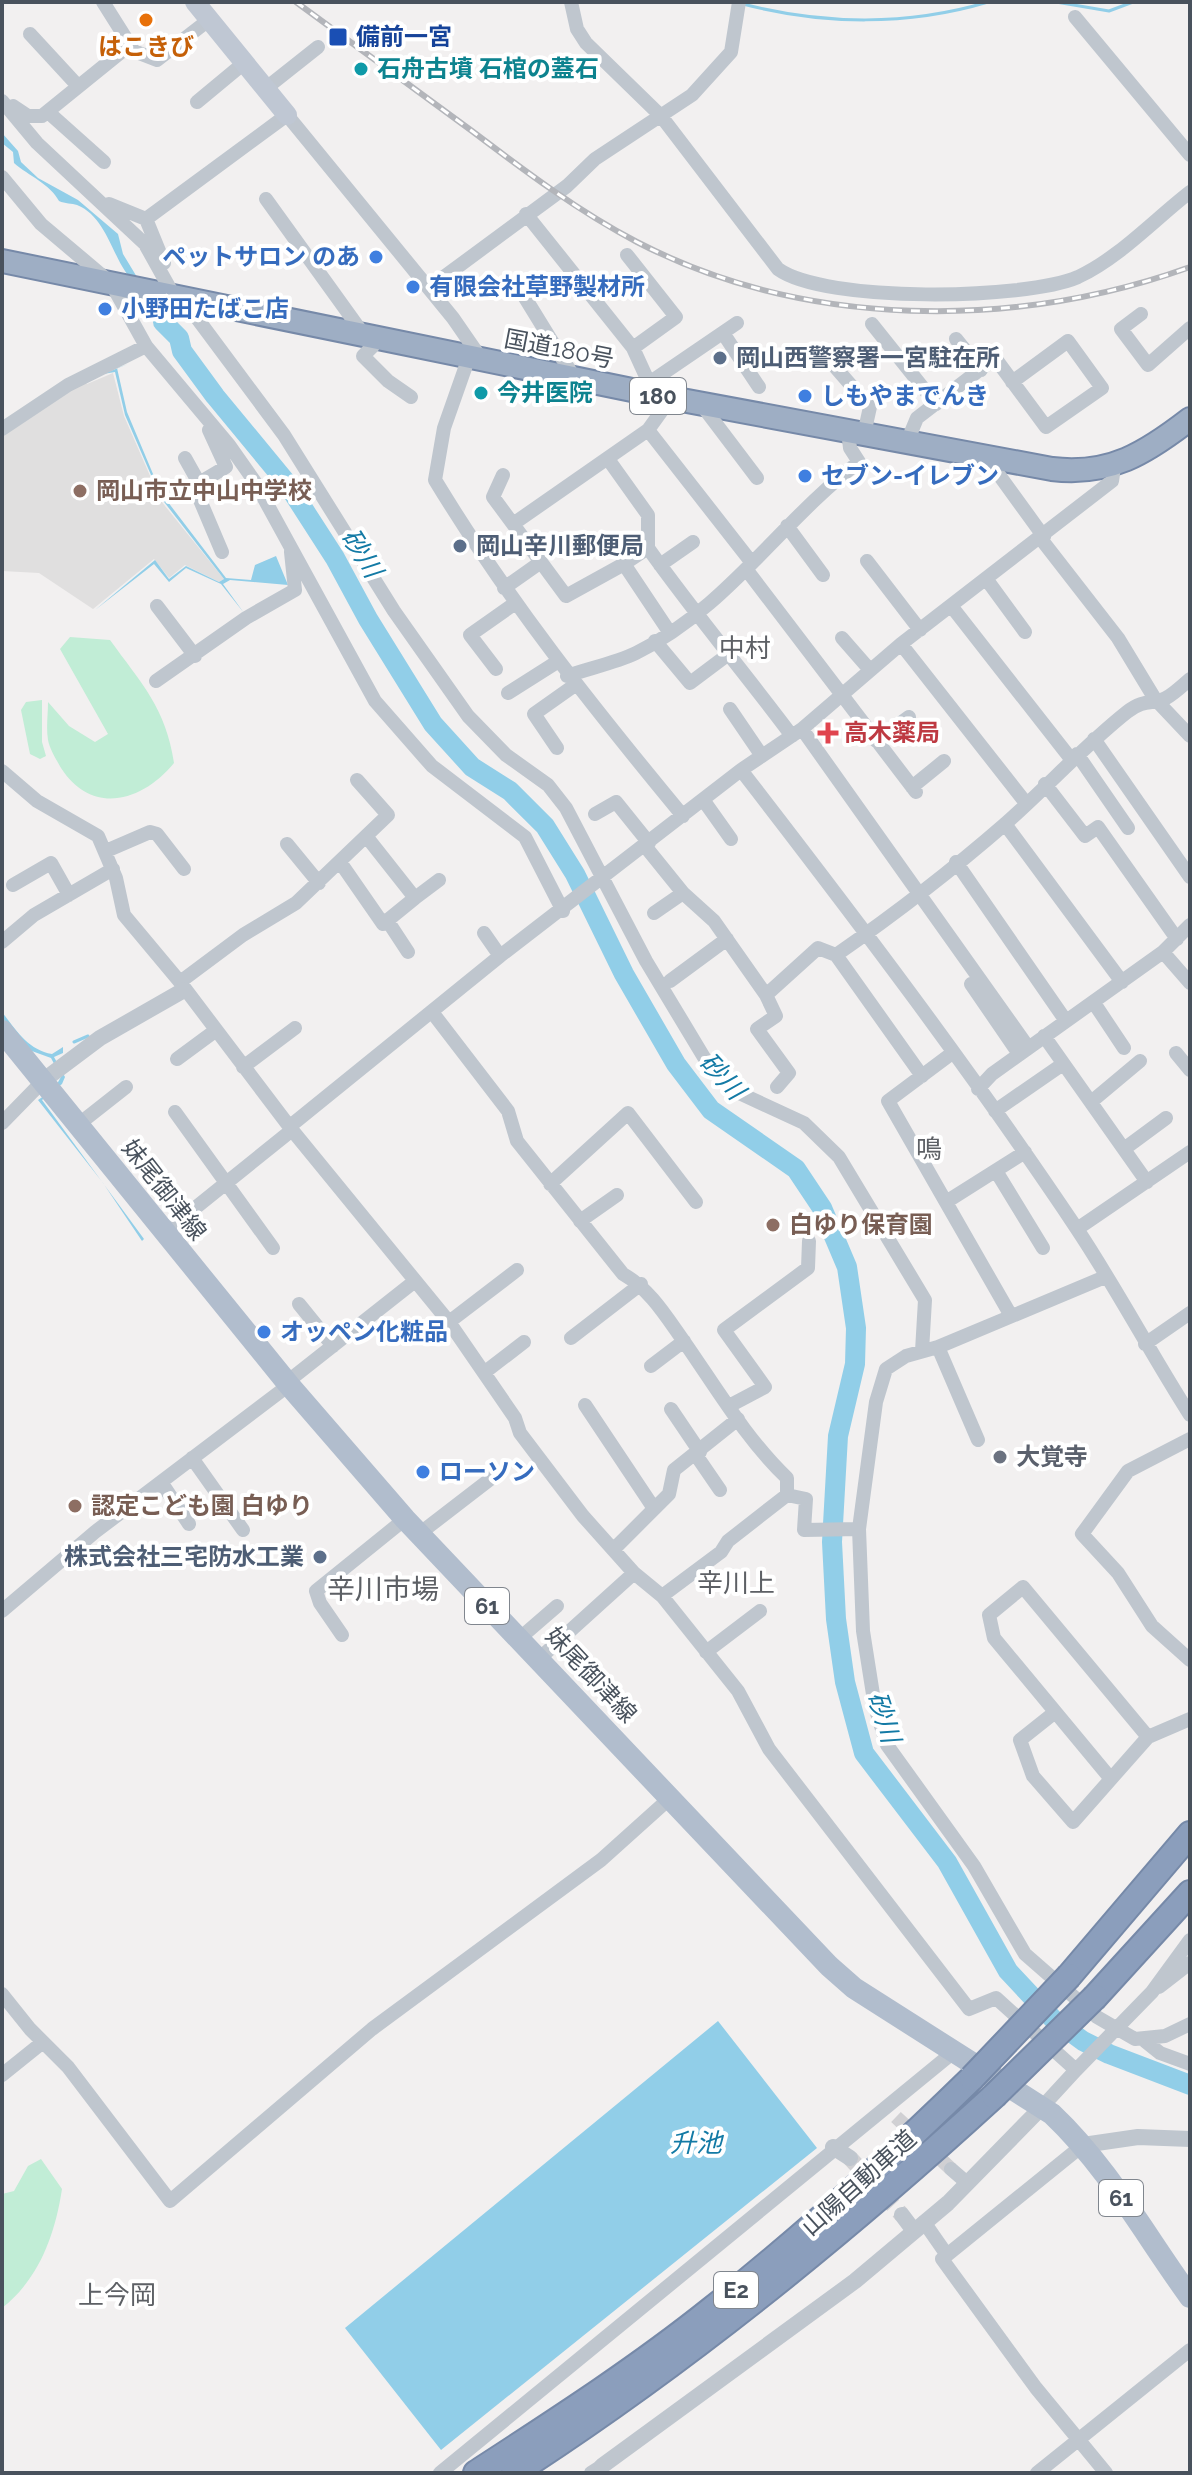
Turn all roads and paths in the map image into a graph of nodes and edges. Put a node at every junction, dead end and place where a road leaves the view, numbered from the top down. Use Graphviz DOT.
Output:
graph roads {
  1 [pos="103,2"];
  2 [pos="195,2"];
  3 [pos="571,2"];
  4 [pos="739,2"];
  5 [pos="1075,17"];
  6 [pos="210,19"];
  7 [pos="30,34"];
  8 [pos="318,47"];
  9 [pos="132,48"];
  10 [pos="244,63"];
  11 [pos="78,86"];
  12 [pos="265,89"];
  13 [pos="2,101"];
  14 [pos="197,102"];
  15 [pos="48,112"];
  16 [pos="287,115"];
  17 [pos="661,116"];
  18 [pos="1190,155"];
  19 [pos="104,162"];
  20 [pos="2,177"];
  21 [pos="1190,192"];
  22 [pos="266,199"];
  23 [pos="101,202"];
  24 [pos="526,214"];
  25 [pos="146,219"];
  26 [pos="627,255"];
  27 [pos="2,261"];
  28 [pos="516,283"];
  29 [pos="118,285"];
  30 [pos="429,288"];
  31 [pos="172,292"];
  32 [pos="1141,314"];
  33 [pos="737,323"];
  34 [pos="872,324"];
  35 [pos="1190,328"];
  36 [pos="723,333"];
  37 [pos="369,337"];
  38 [pos="956,339"];
  39 [pos="146,346"];
  40 [pos="633,348"];
  41 [pos="475,359"];
  42 [pos="829,360"];
  43 [pos="981,370"];
  44 [pos="575,379"];
  45 [pos="1012,382"];
  46 [pos="759,387"];
  47 [pos="648,388"];
  48 [pos="411,397"];
  49 [pos="671,398"];
  50 [pos="701,404"];
  51 [pos="936,404"];
  52 [pos="203,413"];
  53 [pos="1190,419"];
  54 [pos="2,429"];
  55 [pos="648,430"];
  56 [pos="856,433"];
  57 [pos="907,442"];
  58 [pos="986,457"];
  59 [pos="185,458"];
  60 [pos="608,459"];
  61 [pos="1114,467"];
  62 [pos="503,475"];
  63 [pos="757,478"];
  64 [pos="199,483"];
  65 [pos="513,524"];
  66 [pos="787,526"];
  67 [pos="1042,538"];
  68 [pos="289,541"];
  69 [pos="693,542"];
  70 [pos="648,548"];
  71 [pos="222,552"];
  72 [pos="867,561"];
  73 [pos="541,562"];
  74 [pos="624,564"];
  75 [pos="660,565"];
  76 [pos="749,566"];
  77 [pos="823,575"];
  78 [pos="987,580"];
  79 [pos="504,588"];
  80 [pos="514,604"];
  81 [pos="157,606"];
  82 [pos="952,607"];
  83 [pos="697,613"];
  84 [pos="920,630"];
  85 [pos="1025,632"];
  86 [pos="670,633"];
  87 [pos="842,638"];
  88 [pos="655,641"];
  89 [pos="901,644"];
  90 [pos="730,653"];
  91 [pos="195,656"];
  92 [pos="557,662"];
  93 [pos="496,669"];
  94 [pos="870,670"];
  95 [pos="1190,679"];
  96 [pos="156,681"];
  97 [pos="571,681"];
  98 [pos="508,693"];
  99 [pos="842,696"];
  100 [pos="1155,699"];
  101 [pos="730,709"];
  102 [pos="909,717"];
  103 [pos="797,733"];
  104 [pos="1190,736"];
  105 [pos="1094,739"];
  106 [pos="876,741"];
  107 [pos="557,748"];
  108 [pos="762,756"];
  109 [pos="1074,756"];
  110 [pos="944,761"];
  111 [pos="741,770"];
  112 [pos="2,771"];
  113 [pos="357,780"];
  114 [pos="1045,784"];
  115 [pos="704,801"];
  116 [pos="1026,803"];
  117 [pos="595,814"];
  118 [pos="683,816"];
  119 [pos="1005,824"];
  120 [pos="1128,828"];
  121 [pos="366,836"];
  122 [pos="731,839"];
  123 [pos="287,844"];
  124 [pos="647,844"];
  125 [pos="106,851"];
  126 [pos="340,862"];
  127 [pos="956,862"];
  128 [pos="113,869"];
  129 [pos="184,869"];
  130 [pos="1190,877"];
  131 [pos="602,879"];
  132 [pos="439,880"];
  133 [pos="319,883"];
  134 [pos="13,885"];
  135 [pos="683,893"];
  136 [pos="923,894"];
  137 [pos="69,895"];
  138 [pos="415,898"];
  139 [pos="565,909"];
  140 [pos="654,913"];
  141 [pos="387,920"];
  142 [pos="1190,925"];
  143 [pos="484,933"];
  144 [pos="867,933"];
  145 [pos="727,939"];
  146 [pos="1177,939"];
  147 [pos="2,942"];
  148 [pos="408,952"];
  149 [pos="1163,952"];
  150 [pos="836,955"];
  151 [pos="500,956"];
  152 [pos="670,981"];
  153 [pos="1122,982"];
  154 [pos="1190,983"];
  155 [pos="971,984"];
  156 [pos="182,986"];
  157 [pos="766,995"];
  158 [pos="1094,1003"];
  159 [pos="432,1012"];
  160 [pos="1066,1021"];
  161 [pos="295,1028"];
  162 [pos="2,1031"];
  163 [pos="215,1031"];
  164 [pos="1044,1036"];
  165 [pos="1124,1048"];
  166 [pos="1024,1050"];
  167 [pos="1176,1053"];
  168 [pos="951,1054"];
  169 [pos="177,1059"];
  170 [pos="1140,1061"];
  171 [pos="1063,1064"];
  172 [pos="243,1067"];
  173 [pos="1190,1070"];
  174 [pos="922,1076"];
  175 [pos="44,1080"];
  176 [pos="126,1087"];
  177 [pos="777,1087"];
  178 [pos="978,1089"];
  179 [pos="1091,1102"];
  180 [pos="995,1111"];
  181 [pos="175,1112"];
  182 [pos="1166,1118"];
  183 [pos="2,1123"];
  184 [pos="79,1124"];
  185 [pos="290,1129"];
  186 [pos="1124,1149"];
  187 [pos="1025,1152"];
  188 [pos="1190,1152"];
  189 [pos="996,1171"];
  190 [pos="1147,1182"];
  191 [pos="550,1184"];
  192 [pos="225,1185"];
  193 [pos="617,1195"];
  194 [pos="696,1202"];
  195 [pos="946,1202"];
  196 [pos="580,1221"];
  197 [pos="1077,1229"];
  198 [pos="164,1233"];
  199 [pos="809,1241"];
  200 [pos="273,1248"];
  201 [pos="1043,1248"];
  202 [pos="517,1270"];
  203 [pos="1105,1277"];
  204 [pos="415,1281"];
  205 [pos="641,1284"];
  206 [pos="299,1304"];
  207 [pos="1190,1313"];
  208 [pos="1010,1314"];
  209 [pos="449,1322"];
  210 [pos="571,1338"];
  211 [pos="684,1341"];
  212 [pos="524,1342"];
  213 [pos="1145,1344"];
  214 [pos="333,1346"];
  215 [pos="938,1347"];
  216 [pos="922,1351"];
  217 [pos="651,1366"];
  218 [pos="485,1372"];
  219 [pos="288,1384"];
  220 [pos="585,1405"];
  221 [pos="671,1409"];
  222 [pos="734,1412"];
  223 [pos="1190,1415"];
  224 [pos="1190,1439"];
  225 [pos="978,1440"];
  226 [pos="698,1453"];
  227 [pos="192,1458"];
  228 [pos="493,1477"];
  229 [pos="161,1482"];
  230 [pos="720,1490"];
  231 [pos="787,1495"];
  232 [pos="653,1507"];
  233 [pos="189,1524"];
  234 [pos="412,1526"];
  235 [pos="859,1529"];
  236 [pos="243,1530"];
  237 [pos="614,1549"];
  238 [pos="634,1573"];
  239 [pos="662,1596"];
  240 [pos="557,1606"];
  241 [pos="2,1611"];
  242 [pos="760,1611"];
  243 [pos="342,1635"];
  244 [pos="520,1638"];
  245 [pos="706,1652"];
  246 [pos="540,1658"];
  247 [pos="1190,1660"];
  248 [pos="1054,1713"];
  249 [pos="1190,1719"];
  250 [pos="1148,1737"];
  251 [pos="1111,1779"];
  252 [pos="670,1798"];
  253 [pos="1190,1834"];
  254 [pos="1190,1893"];
  255 [pos="1190,1940"];
  256 [pos="1190,1963"];
  257 [pos="1183,1973"];
  258 [pos="1152,1992"];
  259 [pos="2,1994"];
  260 [pos="1190,2024"];
  261 [pos="1114,2029"];
  262 [pos="1145,2041"];
  263 [pos="43,2042"];
  264 [pos="956,2050"];
  265 [pos="1190,2064"];
  266 [pos="1078,2067"];
  267 [pos="2,2075"];
  268 [pos="1042,2107"];
  269 [pos="1190,2139"];
  270 [pos="1083,2145"];
  271 [pos="833,2147"];
  272 [pos="850,2158"];
  273 [pos="951,2169"];
  274 [pos="966,2182"];
  275 [pos="902,2215"];
  276 [pos="919,2227"];
  277 [pos="947,2255"];
  278 [pos="1190,2297"];
  279 [pos="1190,2350"];
  280 [pos="1078,2439"];
  281 [pos="597,2469"];
  282 [pos="440,2473"];
  283 [pos="476,2473"];
  284 [pos="514,2473"];
  285 [pos="1037,2473"];
  286 [pos="1106,2473"];
  1 -- 9 [label="street"];
  2 -- 6 [label="main road"];
  3 -- 17 [label="street"];
  4 -- 17 [label="street"];
  5 -- 18 [label="street"];
  6 -- 9 [label="street"];
  6 -- 10 [label="main road"];
  7 -- 11 [label="street"];
  8 -- 12 [label="street"];
  9 -- 11 [label="street"];
  10 -- 12 [label="main road"];
  10 -- 14 [label="street"];
  11 -- 15 [label="street"];
  12 -- 16 [label="main road"];
  13 -- 15 [label="street"];
  13 -- 23 [label="street"];
  15 -- 19 [label="street"];
  16 -- 25 [label="street"];
  16 -- 30 [label="street"];
  17 -- 21 [label="street"];
  17 -- 24 [label="street"];
  20 -- 29 [label="street"];
  22 -- 37 [label="street"];
  23 -- 25 [label="street"];
  23 -- 31 [label="street"];
  24 -- 30 [label="street"];
  24 -- 40 [label="street"];
  25 -- 31 [label="street"];
  26 -- 40 [label="street"];
  27 -- 29 [label="highway, 国道180号 / 180"];
  28 -- 44 [label="street"];
  29 -- 31 [label="highway, 国道180号 / 180"];
  29 -- 39 [label="street"];
  30 -- 41 [label="street"];
  31 -- 37 [label="highway, 国道180号 / 180"];
  31 -- 131 [label="street"];
  32 -- 35 [label="street"];
  33 -- 36 [label="street"];
  34 -- 51 [label="street"];
  36 -- 46 [label="street"];
  36 -- 47 [label="street"];
  37 -- 41 [label="highway, 国道180号 / 180"];
  37 -- 48 [label="street"];
  38 -- 43 [label="street"];
  39 -- 52 [label="street"];
  39 -- 54 [label="street"];
  40 -- 47 [label="street"];
  41 -- 44 [label="highway, 国道180号 / 180"];
  41 -- 79 [label="street"];
  42 -- 56 [label="street"];
  43 -- 45 [label="street"];
  43 -- 51 [label="street"];
  44 -- 47 [label="highway, 国道180号 / 180"];
  45 -- 45 [label="street"];
  47 -- 49 [label="highway, 国道180号 / 180"];
  49 -- 50 [label="highway, 国道180号 / 180"];
  49 -- 55 [label="street"];
  50 -- 56 [label="highway, 国道180号 / 180"];
  50 -- 63 [label="street"];
  51 -- 57 [label="street"];
  52 -- 64 [label="street"];
  52 -- 68 [label="street"];
  53 -- 61 [label="highway, 国道180号 / 180"];
  55 -- 60 [label="street"];
  55 -- 76 [label="street"];
  56 -- 57 [label="highway, 国道180号 / 180"];
  56 -- 66 [label="street"];
  57 -- 58 [label="highway, 国道180号 / 180"];
  58 -- 61 [label="highway, 国道180号 / 180"];
  58 -- 67 [label="street"];
  59 -- 64 [label="street"];
  60 -- 65 [label="street"];
  60 -- 70 [label="street"];
  61 -- 67 [label="street"];
  62 -- 65 [label="street"];
  64 -- 71 [label="street"];
  65 -- 73 [label="street"];
  66 -- 76 [label="street"];
  66 -- 77 [label="street"];
  67 -- 78 [label="street"];
  67 -- 100 [label="street"];
  68 -- 91 [label="street"];
  68 -- 139 [label="street"];
  69 -- 75 [label="street"];
  70 -- 74 [label="street"];
  70 -- 75 [label="street"];
  72 -- 84 [label="street"];
  73 -- 74 [label="street"];
  73 -- 79 [label="street"];
  74 -- 86 [label="street"];
  75 -- 83 [label="street"];
  76 -- 83 [label="street"];
  76 -- 99 [label="street"];
  78 -- 82 [label="street"];
  78 -- 85 [label="street"];
  79 -- 80 [label="street"];
  80 -- 92 [label="street"];
  80 -- 93 [label="street"];
  81 -- 91 [label="street"];
  82 -- 84 [label="street"];
  82 -- 109 [label="street"];
  83 -- 86 [label="street"];
  83 -- 90 [label="street"];
  84 -- 89 [label="street"];
  86 -- 88 [label="street"];
  87 -- 94 [label="street"];
  88 -- 90 [label="street"];
  88 -- 97 [label="street"];
  89 -- 94 [label="street"];
  89 -- 116 [label="street"];
  90 -- 103 [label="street"];
  91 -- 96 [label="street"];
  92 -- 97 [label="street"];
  92 -- 98 [label="street"];
  94 -- 99 [label="street"];
  95 -- 100 [label="street"];
  97 -- 107 [label="street"];
  97 -- 118 [label="street"];
  99 -- 103 [label="street"];
  99 -- 106 [label="street"];
  100 -- 104 [label="street"];
  100 -- 105 [label="street"];
  101 -- 108 [label="street"];
  102 -- 106 [label="street"];
  103 -- 108 [label="street"];
  103 -- 136 [label="street"];
  105 -- 109 [label="street"];
  105 -- 130 [label="street"];
  106 -- 110 [label="street"];
  108 -- 111 [label="street"];
  109 -- 114 [label="street"];
  109 -- 120 [label="street"];
  111 -- 115 [label="street"];
  111 -- 144 [label="street"];
  112 -- 125 [label="street"];
  113 -- 121 [label="street"];
  114 -- 116 [label="street"];
  114 -- 146 [label="street"];
  115 -- 118 [label="street"];
  115 -- 122 [label="street"];
  116 -- 119 [label="street"];
  117 -- 124 [label="street"];
  118 -- 124 [label="street"];
  119 -- 127 [label="street"];
  119 -- 153 [label="street"];
  121 -- 126 [label="street"];
  121 -- 138 [label="street"];
  123 -- 133 [label="street"];
  124 -- 131 [label="street"];
  124 -- 135 [label="street"];
  125 -- 128 [label="street"];
  125 -- 129 [label="street"];
  126 -- 133 [label="street"];
  126 -- 141 [label="street"];
  127 -- 136 [label="street"];
  127 -- 160 [label="street"];
  128 -- 137 [label="street"];
  128 -- 156 [label="street"];
  131 -- 139 [label="street"];
  131 -- 216 [label="street"];
  132 -- 138 [label="street"];
  133 -- 156 [label="street"];
  134 -- 137 [label="street"];
  135 -- 140 [label="street"];
  135 -- 145 [label="street"];
  136 -- 144 [label="street"];
  136 -- 166 [label="street"];
  137 -- 147 [label="street"];
  138 -- 141 [label="street"];
  139 -- 151 [label="street"];
  141 -- 148 [label="street"];
  142 -- 146 [label="street"];
  143 -- 151 [label="street"];
  144 -- 150 [label="street"];
  144 -- 168 [label="street"];
  145 -- 152 [label="street"];
  145 -- 157 [label="street"];
  146 -- 149 [label="street"];
  149 -- 153 [label="street"];
  149 -- 154 [label="street"];
  150 -- 157 [label="street"];
  150 -- 174 [label="street"];
  151 -- 159 [label="street"];
  153 -- 158 [label="street"];
  155 -- 166 [label="street"];
  156 -- 163 [label="street"];
  156 -- 175 [label="street"];
  157 -- 177 [label="street"];
  158 -- 160 [label="street"];
  158 -- 165 [label="street"];
  159 -- 185 [label="street"];
  159 -- 191 [label="street"];
  160 -- 164 [label="street"];
  161 -- 172 [label="street"];
  162 -- 175 [label="main road, 妹尾御津線 / 61"];
  163 -- 169 [label="street"];
  163 -- 172 [label="street"];
  164 -- 166 [label="street"];
  164 -- 171 [label="street"];
  166 -- 178 [label="street"];
  167 -- 173 [label="street"];
  168 -- 174 [label="street"];
  168 -- 178 [label="street"];
  170 -- 179 [label="street"];
  171 -- 179 [label="street"];
  171 -- 180 [label="street"];
  172 -- 185 [label="street"];
  174 -- 195 [label="street"];
  175 -- 183 [label="street"];
  175 -- 184 [label="main road, 妹尾御津線 / 61"];
  176 -- 184 [label="street"];
  178 -- 180 [label="street"];
  179 -- 186 [label="street"];
  180 -- 187 [label="street"];
  181 -- 192 [label="street"];
  182 -- 186 [label="street"];
  184 -- 198 [label="main road, 妹尾御津線 / 61"];
  185 -- 192 [label="street"];
  185 -- 204 [label="street"];
  186 -- 190 [label="street"];
  187 -- 189 [label="street"];
  187 -- 197 [label="street"];
  188 -- 190 [label="street"];
  189 -- 195 [label="street"];
  189 -- 201 [label="street"];
  190 -- 197 [label="street"];
  191 -- 194 [label="street"];
  191 -- 196 [label="street"];
  192 -- 198 [label="street"];
  192 -- 200 [label="street"];
  193 -- 196 [label="street"];
  195 -- 208 [label="street"];
  196 -- 205 [label="street"];
  197 -- 203 [label="street"];
  198 -- 219 [label="main road, 妹尾御津線 / 61"];
  199 -- 222 [label="street"];
  202 -- 209 [label="street"];
  203 -- 208 [label="street"];
  203 -- 213 [label="street"];
  204 -- 209 [label="street"];
  204 -- 214 [label="street"];
  205 -- 210 [label="street"];
  205 -- 211 [label="street"];
  206 -- 214 [label="street"];
  207 -- 213 [label="street"];
  208 -- 215 [label="street"];
  209 -- 218 [label="street"];
  211 -- 217 [label="street"];
  211 -- 222 [label="street"];
  212 -- 218 [label="street"];
  213 -- 223 [label="street"];
  214 -- 219 [label="street"];
  215 -- 216 [label="street"];
  215 -- 225 [label="street"];
  216 -- 235 [label="street"];
  218 -- 237 [label="street"];
  219 -- 227 [label="street"];
  219 -- 234 [label="main road, 妹尾御津線 / 61"];
  220 -- 232 [label="street"];
  221 -- 226 [label="street"];
  222 -- 226 [label="street"];
  222 -- 231 [label="street"];
  224 -- 247 [label="street"];
  226 -- 230 [label="street"];
  226 -- 232 [label="street"];
  227 -- 229 [label="street"];
  227 -- 236 [label="street"];
  228 -- 234 [label="street"];
  229 -- 233 [label="street"];
  229 -- 241 [label="street"];
  231 -- 235 [label="street"];
  231 -- 239 [label="street"];
  232 -- 237 [label="street"];
  234 -- 243 [label="street"];
  234 -- 244 [label="main road, 妹尾御津線 / 61"];
  235 -- 261 [label="street"];
  237 -- 238 [label="street"];
  238 -- 239 [label="street"];
  238 -- 246 [label="street"];
  239 -- 245 [label="street"];
  240 -- 244 [label="street"];
  242 -- 245 [label="street"];
  244 -- 246 [label="main road, 妹尾御津線 / 61"];
  245 -- 266 [label="street"];
  246 -- 252 [label="main road, 妹尾御津線 / 61"];
  248 -- 250 [label="street"];
  248 -- 251 [label="street"];
  248 -- 251 [label="street"];
  249 -- 250 [label="street"];
  250 -- 251 [label="street"];
  252 -- 263 [label="street"];
  252 -- 264 [label="main road, 妹尾御津線 / 61"];
  253 -- 283 [label="highway, 山陽自動車道 / E2, bridge"];
  254 -- 284 [label="highway, 山陽自動車道 / E2, bridge"];
  255 -- 258 [label="street"];
  256 -- 257 [label="street"];
  257 -- 258 [label="street"];
  258 -- 261 [label="street"];
  259 -- 263 [label="street"];
  260 -- 262 [label="street"];
  261 -- 262 [label="street"];
  261 -- 266 [label="street"];
  262 -- 265 [label="street"];
  263 -- 267 [label="street"];
  264 -- 268 [label="main road, 妹尾御津線 / 61"];
  264 -- 271 [label="street"];
  266 -- 268 [label="street"];
  268 -- 270 [label="main road, 妹尾御津線 / 61"];
  268 -- 274 [label="street"];
  269 -- 270 [label="street"];
  270 -- 277 [label="street"];
  270 -- 278 [label="main road, 妹尾御津線 / 61"];
  271 -- 272 [label="street"];
  271 -- 282 [label="street"];
  273 -- 274 [label="street"];
  274 -- 276 [label="street"];
  275 -- 276 [label="street"];
  276 -- 277 [label="street"];
  276 -- 281 [label="street"];
  277 -- 280 [label="street"];
  279 -- 280 [label="street"];
  280 -- 285 [label="street"];
  280 -- 286 [label="street"];
}
